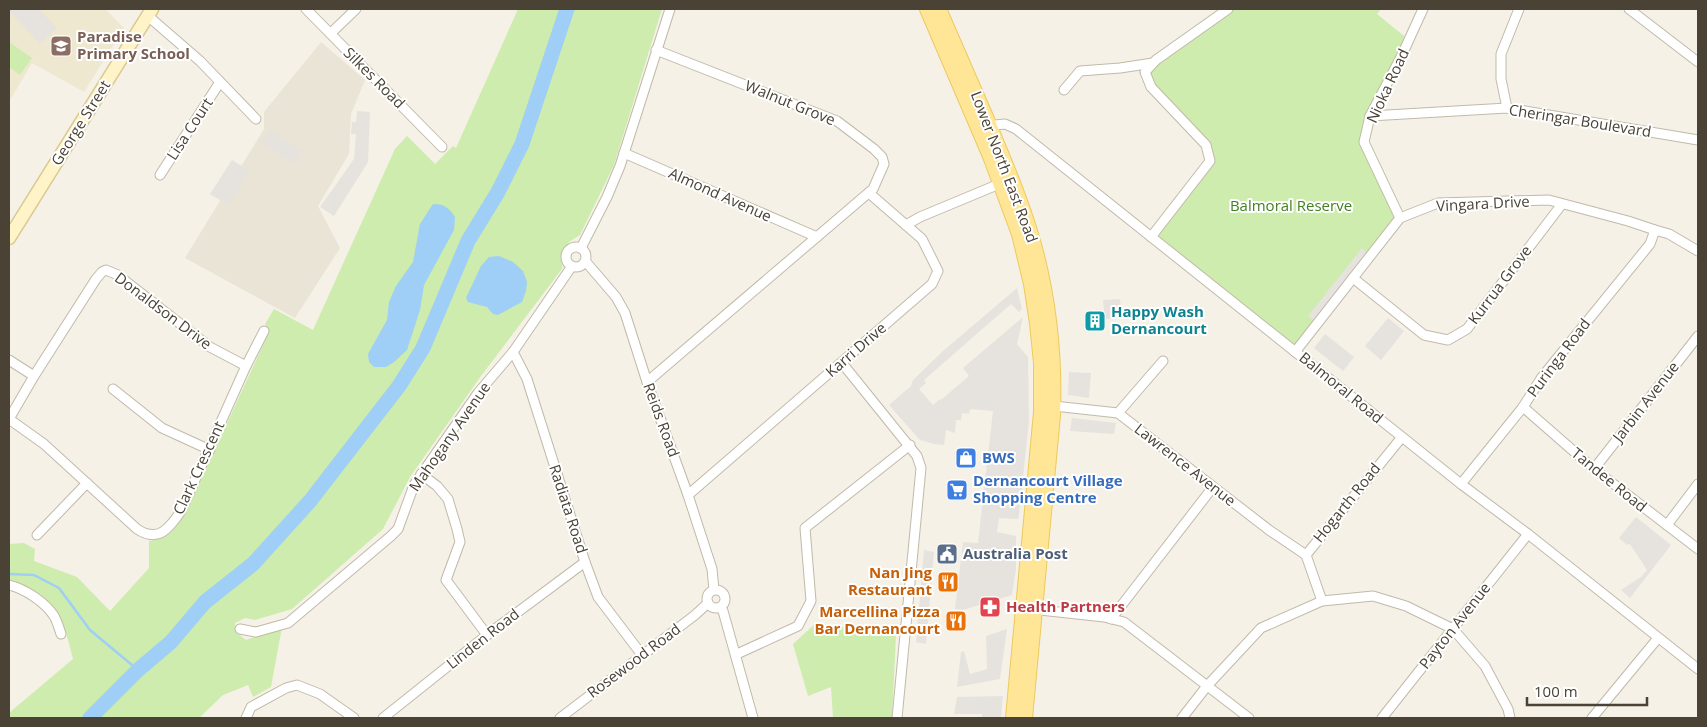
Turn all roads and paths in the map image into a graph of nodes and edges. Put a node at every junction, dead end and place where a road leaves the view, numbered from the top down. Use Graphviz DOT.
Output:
graph roads {
  1 [pos="306,9"];
  2 [pos="356,9"];
  3 [pos="670,9"];
  4 [pos="927,9"];
  5 [pos="939,9"];
  6 [pos="1228,9"];
  7 [pos="1423,9"];
  8 [pos="1519,9"];
  9 [pos="1630,9"];
  10 [pos="150,12"];
  11 [pos="330,33"];
  12 [pos="656,50"];
  13 [pos="1698,62"];
  14 [pos="1153,63"];
  15 [pos="220,82"];
  16 [pos="1064,90"];
  17 [pos="1507,108"];
  18 [pos="1370,116"];
  19 [pos="256,119"];
  20 [pos="984,126"];
  21 [pos="1698,140"];
  22 [pos="442,147"];
  23 [pos="624,153"];
  24 [pos="160,175"];
  25 [pos="1006,181"];
  26 [pos="871,191"];
  27 [pos="1562,204"];
  28 [pos="1400,218"];
  29 [pos="906,225"];
  30 [pos="1656,230"];
  31 [pos="817,237"];
  32 [pos="1151,237"];
  33 [pos="9,238"];
  34 [pos="581,248"];
  35 [pos="1698,251"];
  36 [pos="586,262"];
  37 [pos="572,266"];
  38 [pos="1353,278"];
  39 [pos="264,331"];
  40 [pos="1698,336"];
  41 [pos="513,352"];
  42 [pos="1295,352"];
  43 [pos="9,360"];
  44 [pos="1162,361"];
  45 [pos="842,362"];
  46 [pos="246,366"];
  47 [pos="34,376"];
  48 [pos="647,382"];
  49 [pos="113,388"];
  50 [pos="1054,406"];
  51 [pos="1523,407"];
  52 [pos="1118,413"];
  53 [pos="9,419"];
  54 [pos="1402,437"];
  55 [pos="910,446"];
  56 [pos="210,450"];
  57 [pos="1594,469"];
  58 [pos="422,474"];
  59 [pos="87,483"];
  60 [pos="1461,484"];
  61 [pos="1698,484"];
  62 [pos="1214,487"];
  63 [pos="688,495"];
  64 [pos="1667,525"];
  65 [pos="37,534"];
  66 [pos="1528,534"];
  67 [pos="1698,549"];
  68 [pos="1306,554"];
  69 [pos="585,562"];
  70 [pos="9,585"];
  71 [pos="714,590"];
  72 [pos="1322,601"];
  73 [pos="708,603"];
  74 [pos="720,607"];
  75 [pos="1030,609"];
  76 [pos="1111,619"];
  77 [pos="1454,629"];
  78 [pos="240,630"];
  79 [pos="61,634"];
  80 [pos="487,635"];
  81 [pos="1658,638"];
  82 [pos="642,654"];
  83 [pos="737,654"];
  84 [pos="1698,669"];
  85 [pos="1207,686"];
  86 [pos="246,718"];
  87 [pos="354,718"];
  88 [pos="383,718"];
  89 [pos="560,718"];
  90 [pos="753,718"];
  91 [pos="897,718"];
  92 [pos="1013,718"];
  93 [pos="1025,718"];
  94 [pos="1182,718"];
  95 [pos="1249,718"];
  96 [pos="1382,718"];
  97 [pos="1510,718"];
  98 [pos="1592,718"];
  1 -- 11 [label="street, Silkes Road"];
  2 -- 11 [label="street"];
  3 -- 12 [label="street"];
  4 -- 20 [label="main road, Lower North East Road"];
  5 -- 20 [label="main road, Lower North East Road"];
  6 -- 14 [label="street"];
  7 -- 18 [label="street, Nioka Road"];
  8 -- 17 [label="street"];
  9 -- 13 [label="street"];
  10 -- 15 [label="street"];
  10 -- 33 [label="street, George Street"];
  11 -- 22 [label="street, Silkes Road"];
  12 -- 23 [label="street"];
  12 -- 26 [label="street, Walnut Grove"];
  14 -- 16 [label="street"];
  14 -- 32 [label="street"];
  15 -- 19 [label="street"];
  15 -- 24 [label="street, Lisa Court"];
  17 -- 18 [label="street, Cheringar Boulevard"];
  17 -- 21 [label="street, Cheringar Boulevard"];
  18 -- 28 [label="street, Nioka Road"];
  20 -- 25 [label="main road, Lower North East Road"];
  20 -- 32 [label="street, Balmoral Road"];
  23 -- 31 [label="street, Almond Avenue"];
  23 -- 34 [label="street"];
  25 -- 29 [label="street"];
  25 -- 50 [label="main road, Lower North East Road"];
  25 -- 75 [label="main road, Lower North East Road"];
  26 -- 29 [label="street, Karri Drive"];
  26 -- 31 [label="street"];
  27 -- 28 [label="street, Vingara Drive"];
  27 -- 30 [label="street, Vingara Drive"];
  27 -- 38 [label="street, Kurrua Grove"];
  28 -- 38 [label="street"];
  29 -- 45 [label="street, Karri Drive"];
  30 -- 35 [label="street, Vingara Drive"];
  30 -- 51 [label="street, Puringa Road"];
  31 -- 48 [label="street"];
  32 -- 42 [label="street, Balmoral Road"];
  34 -- 36 [label="street"];
  34 -- 37 [label="street"];
  36 -- 37 [label="street"];
  36 -- 48 [label="street, Reids Road"];
  37 -- 41 [label="street, Mahogany Avenue"];
  38 -- 42 [label="street"];
  39 -- 46 [label="street, Clark Crescent"];
  40 -- 57 [label="street, Jarbin Avenue"];
  41 -- 58 [label="street, Mahogany Avenue"];
  41 -- 69 [label="street, Radiata Road"];
  42 -- 54 [label="street, Balmoral Road"];
  43 -- 47 [label="street"];
  44 -- 52 [label="street"];
  45 -- 55 [label="street"];
  45 -- 63 [label="street, Karri Drive"];
  46 -- 47 [label="street, Donaldson Drive"];
  46 -- 56 [label="street, Clark Crescent"];
  47 -- 53 [label="street, Donaldson Drive"];
  48 -- 63 [label="street, Reids Road"];
  49 -- 56 [label="street"];
  50 -- 52 [label="street"];
  50 -- 75 [label="main road, Lower North East Road"];
  51 -- 57 [label="street, Tandee Road"];
  51 -- 60 [label="street, Puringa Road"];
  52 -- 62 [label="street, Lawrence Avenue"];
  53 -- 59 [label="street, Clark Crescent"];
  54 -- 60 [label="street, Balmoral Road"];
  54 -- 68 [label="street, Hogarth Road"];
  55 -- 83 [label="street"];
  55 -- 91 [label="street"];
  56 -- 59 [label="street, Clark Crescent"];
  57 -- 64 [label="street, Tandee Road"];
  58 -- 78 [label="street, Mahogany Avenue"];
  58 -- 80 [label="street"];
  59 -- 65 [label="street"];
  60 -- 66 [label="street, Balmoral Road"];
  61 -- 64 [label="street"];
  62 -- 68 [label="street, Lawrence Avenue"];
  62 -- 76 [label="street"];
  63 -- 71 [label="street, Reids Road"];
  64 -- 67 [label="street, Tandee Road"];
  66 -- 77 [label="street, Payton Avenue"];
  66 -- 81 [label="street, Balmoral Road"];
  68 -- 72 [label="street, Hogarth Road"];
  69 -- 80 [label="street, Linden Road"];
  69 -- 82 [label="street, Radiata Road"];
  70 -- 79 [label="street"];
  71 -- 73 [label="street"];
  71 -- 74 [label="street"];
  72 -- 77 [label="street"];
  72 -- 85 [label="street"];
  73 -- 74 [label="street"];
  73 -- 82 [label="street, Rosewood Road"];
  74 -- 83 [label="street"];
  75 -- 76 [label="street"];
  75 -- 92 [label="main road, Lower North East Road"];
  75 -- 93 [label="main road, Lower North East Road"];
  76 -- 85 [label="street"];
  77 -- 96 [label="street, Payton Avenue"];
  77 -- 97 [label="street"];
  80 -- 88 [label="street, Linden Road"];
  81 -- 84 [label="street, Balmoral Road"];
  81 -- 98 [label="street"];
  82 -- 89 [label="street, Rosewood Road"];
  83 -- 90 [label="street"];
  85 -- 94 [label="street"];
  85 -- 95 [label="street"];
  86 -- 87 [label="street"];
}
